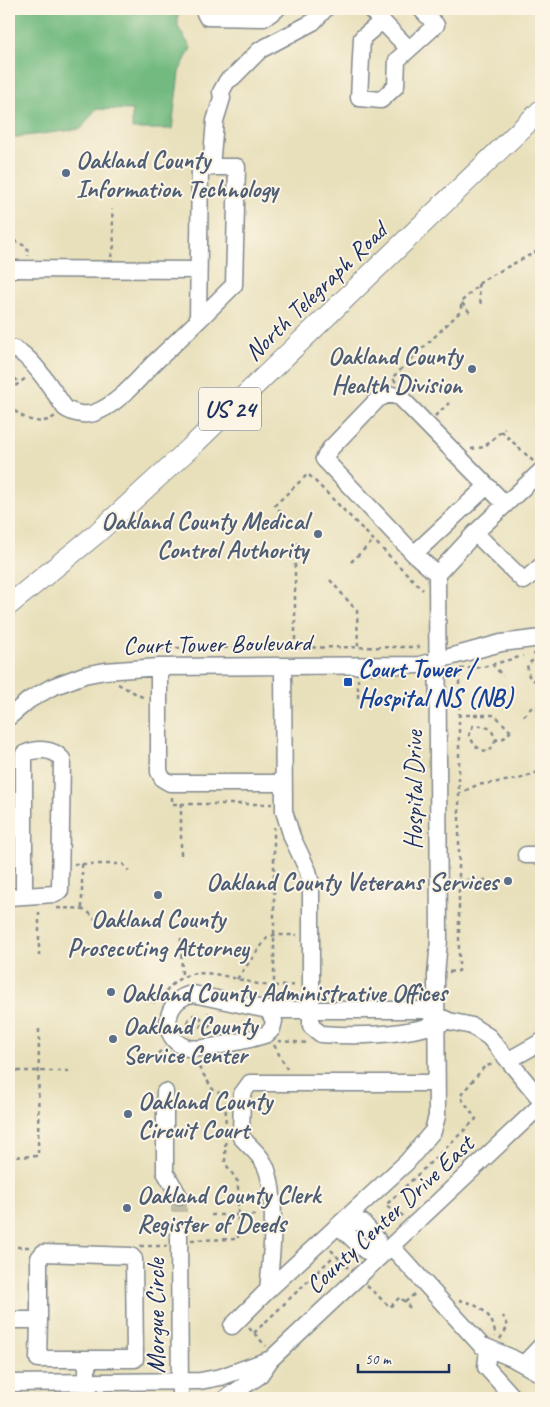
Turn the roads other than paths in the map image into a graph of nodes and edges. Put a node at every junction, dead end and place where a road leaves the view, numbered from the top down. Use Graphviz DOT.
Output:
graph roads {
  1 [pos="203,9"];
  2 [pos="277,9"];
  3 [pos="325,9"];
  4 [pos="370,9"];
  5 [pos="421,9"];
  6 [pos="382,21"];
  7 [pos="408,49"];
  8 [pos="541,110"];
  9 [pos="211,167"];
  10 [pos="9,269"];
  11 [pos="198,270"];
  12 [pos="198,321"];
  13 [pos="9,348"];
  14 [pos="538,467"];
  15 [pos="487,486"];
  16 [pos="505,504"];
  17 [pos="475,533"];
  18 [pos="414,554"];
  19 [pos="541,566"];
  20 [pos="437,574"];
  21 [pos="9,605"];
  22 [pos="541,638"];
  23 [pos="438,660"];
  24 [pos="154,661"];
  25 [pos="283,666"];
  26 [pos="9,717"];
  27 [pos="283,783"];
  28 [pos="22,900"];
  29 [pos="268,1010"];
  30 [pos="311,1018"];
  31 [pos="440,1020"];
  32 [pos="541,1042"];
  33 [pos="509,1060"];
  34 [pos="436,1083"];
  35 [pos="165,1092"];
  36 [pos="541,1100"];
  37 [pos="541,1105"];
  38 [pos="179,1196"];
  39 [pos="346,1220"];
  40 [pos="179,1238"];
  41 [pos="382,1250"];
  42 [pos="268,1290"];
  43 [pos="9,1320"];
  44 [pos="38,1320"];
  45 [pos="232,1326"];
  46 [pos="493,1346"];
  47 [pos="541,1346"];
  48 [pos="88,1359"];
  49 [pos="271,1359"];
  50 [pos="524,1364"];
  51 [pos="541,1374"];
  52 [pos="9,1383"];
  53 [pos="180,1390"];
  54 [pos="87,1391"];
  55 [pos="226,1398"];
  56 [pos="514,1398"];
  1 -- 2 [label="street"];
  3 -- 9 [label="street"];
  4 -- 6 [label="street"];
  5 -- 7 [label="street"];
  6 -- 7 [label="street"];
  6 -- 7 [label="street"];
  8 -- 21 [label="main road, North Telegraph Road / US 24"];
  9 -- 11 [label="street"];
  9 -- 12 [label="street"];
  10 -- 11 [label="street"];
  11 -- 12 [label="street"];
  12 -- 13 [label="street"];
  14 -- 16 [label="street"];
  15 -- 16 [label="street"];
  15 -- 18 [label="street"];
  15 -- 18 [label="street"];
  16 -- 17 [label="street"];
  17 -- 19 [label="street"];
  17 -- 20 [label="street"];
  18 -- 20 [label="street"];
  20 -- 23 [label="street, Hospital Drive"];
  22 -- 23 [label="street"];
  23 -- 25 [label="street, Court Tower Boulevard"];
  23 -- 31 [label="street, Hospital Drive"];
  24 -- 25 [label="street, Court Tower Boulevard"];
  24 -- 26 [label="street, Court Tower Boulevard"];
  24 -- 27 [label="street"];
  25 -- 27 [label="street"];
  27 -- 30 [label="street"];
  28 -- 28 [label="street"];
  29 -- 29 [label="street"];
  29 -- 30 [label="street"];
  30 -- 31 [label="street"];
  30 -- 31 [label="street"];
  31 -- 33 [label="street"];
  31 -- 34 [label="street, Hospital Drive"];
  32 -- 33 [label="street"];
  33 -- 36 [label="street"];
  34 -- 39 [label="street, Hospital Drive"];
  34 -- 42 [label="street"];
  35 -- 38 [label="street"];
  37 -- 41 [label="street, County Center Drive East"];
  39 -- 41 [label="street"];
  39 -- 42 [label="street, Hospital Drive"];
  40 -- 53 [label="street, Morgue Circle"];
  41 -- 46 [label="street"];
  41 -- 49 [label="street, County Center Drive East"];
  42 -- 45 [label="street, Hospital Drive"];
  43 -- 44 [label="street"];
  44 -- 48 [label="street"];
  44 -- 48 [label="street"];
  46 -- 50 [label="street"];
  46 -- 56 [label="street"];
  47 -- 50 [label="street"];
  48 -- 54 [label="street"];
  49 -- 53 [label="street, County Center Drive East"];
  49 -- 55 [label="street, County Center Drive East"];
  50 -- 51 [label="street"];
  52 -- 54 [label="street, County Center Drive East"];
  53 -- 54 [label="street, County Center Drive East"];
}
